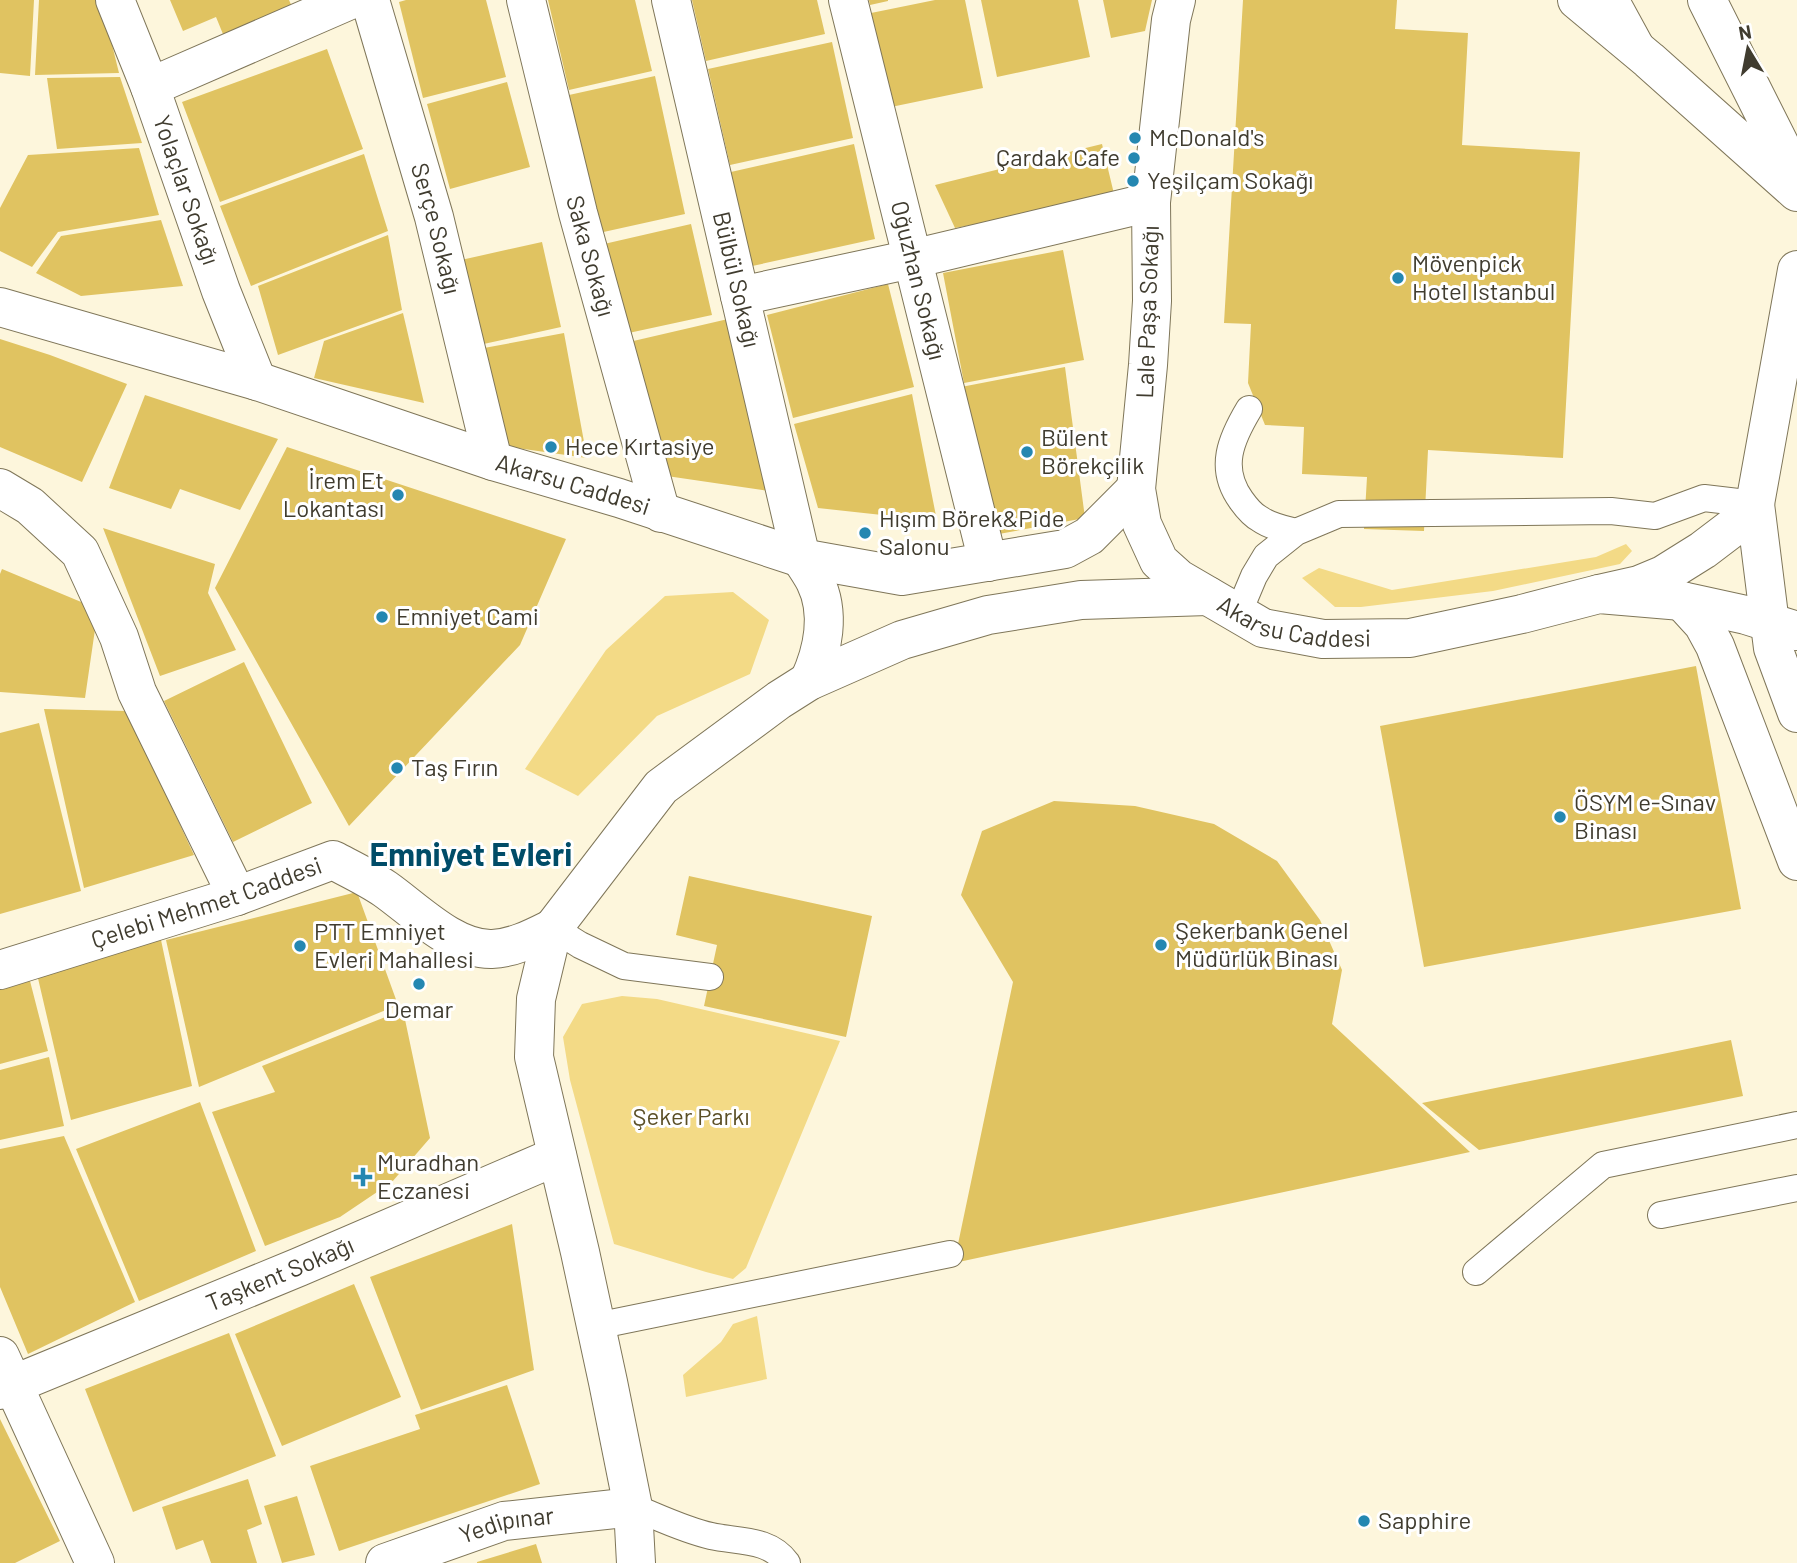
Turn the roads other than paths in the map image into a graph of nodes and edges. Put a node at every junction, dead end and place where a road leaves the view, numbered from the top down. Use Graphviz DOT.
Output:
graph roads {
  1 [pos="115,0"];
  2 [pos="350,0"];
  3 [pos="370,0"];
  4 [pos="526,0"];
  5 [pos="671,0"];
  6 [pos="848,0"];
  7 [pos="1176,0"];
  8 [pos="1577,0"];
  9 [pos="1616,0"];
  10 [pos="1707,0"];
  11 [pos="1649,60"];
  12 [pos="150,88"];
  13 [pos="1797,178"];
  14 [pos="1797,192"];
  15 [pos="1151,202"];
  16 [pos="912,260"];
  17 [pos="1797,270"];
  18 [pos="740,296"];
  19 [pos="0,307"];
  20 [pos="257,382"];
  21 [pos="1249,409"];
  22 [pos="493,461"];
  23 [pos="0,488"];
  24 [pos="1136,489"];
  25 [pos="1755,503"];
  26 [pos="661,513"];
  27 [pos="1296,533"];
  28 [pos="801,558"];
  29 [pos="988,562"];
  30 [pos="1599,594"];
  31 [pos="1682,601"];
  32 [pos="1223,605"];
  33 [pos="1784,627"];
  34 [pos="809,681"];
  35 [pos="1797,713"];
  36 [pos="1797,861"];
  37 [pos="237,896"];
  38 [pos="553,928"];
  39 [pos="0,970"];
  40 [pos="710,977"];
  41 [pos="1797,1125"];
  42 [pos="557,1156"];
  43 [pos="1797,1188"];
  44 [pos="1661,1215"];
  45 [pos="950,1254"];
  46 [pos="1476,1272"];
  47 [pos="596,1326"];
  48 [pos="5,1376"];
  49 [pos="633,1507"];
  50 [pos="90,1561"];
  51 [pos="384,1563"];
  52 [pos="636,1563"];
  53 [pos="657,1563"];
  54 [pos="786,1563"];
  1 -- 12 [label="street, Yolaçlar Sokağı"];
  2 -- 12 [label="street"];
  3 -- 22 [label="street, Serçe Sokağı"];
  4 -- 26 [label="street, Saka Sokağı"];
  5 -- 18 [label="street, Bülbül Sokağı"];
  6 -- 16 [label="street, Oğuzhan Sokağı"];
  7 -- 15 [label="street, Lale Paşa Sokağı"];
  8 -- 11 [label="street"];
  9 -- 11 [label="lane"];
  10 -- 13 [label="street"];
  11 -- 14 [label="street"];
  12 -- 20 [label="street, Yolaçlar Sokağı"];
  15 -- 16 [label="street"];
  15 -- 24 [label="street, Lale Paşa Sokağı"];
  16 -- 18 [label="street"];
  16 -- 29 [label="street, Oğuzhan Sokağı"];
  17 -- 25 [label="street"];
  18 -- 28 [label="street, Bülbül Sokağı"];
  19 -- 20 [label="street, Akarsu Caddesi"];
  20 -- 22 [label="street, Akarsu Caddesi"];
  21 -- 27 [label="lane"];
  22 -- 26 [label="street, Akarsu Caddesi"];
  23 -- 37 [label="street"];
  24 -- 29 [label="street, Akarsu Caddesi"];
  24 -- 32 [label="street, Lale Paşa Sokağı"];
  25 -- 27 [label="lane"];
  25 -- 30 [label="street, Akarsu Caddesi"];
  25 -- 33 [label="street"];
  26 -- 28 [label="street, Akarsu Caddesi"];
  27 -- 32 [label="lane"];
  28 -- 29 [label="street, Akarsu Caddesi"];
  28 -- 34 [label="street, Bülbül Sokağı"];
  30 -- 31 [label="street"];
  30 -- 32 [label="street, Akarsu Caddesi"];
  31 -- 33 [label="street"];
  31 -- 36 [label="street"];
  32 -- 34 [label="street, Akarsu Caddesi"];
  33 -- 35 [label="street"];
  34 -- 38 [label="street, Akarsu Caddesi"];
  37 -- 38 [label="street, Çelebi Mehmet Caddesi"];
  37 -- 39 [label="street, Çelebi Mehmet Caddesi"];
  38 -- 40 [label="lane"];
  38 -- 42 [label="street"];
  41 -- 46 [label="lane"];
  42 -- 47 [label="street"];
  42 -- 48 [label="street, Taşkent Sokağı"];
  43 -- 44 [label="lane"];
  45 -- 47 [label="lane"];
  47 -- 49 [label="street"];
  48 -- 50 [label="street"];
  49 -- 51 [label="street, Yedipınar"];
  49 -- 52 [label="street"];
  49 -- 53 [label="street"];
  49 -- 54 [label="lane"];
}
